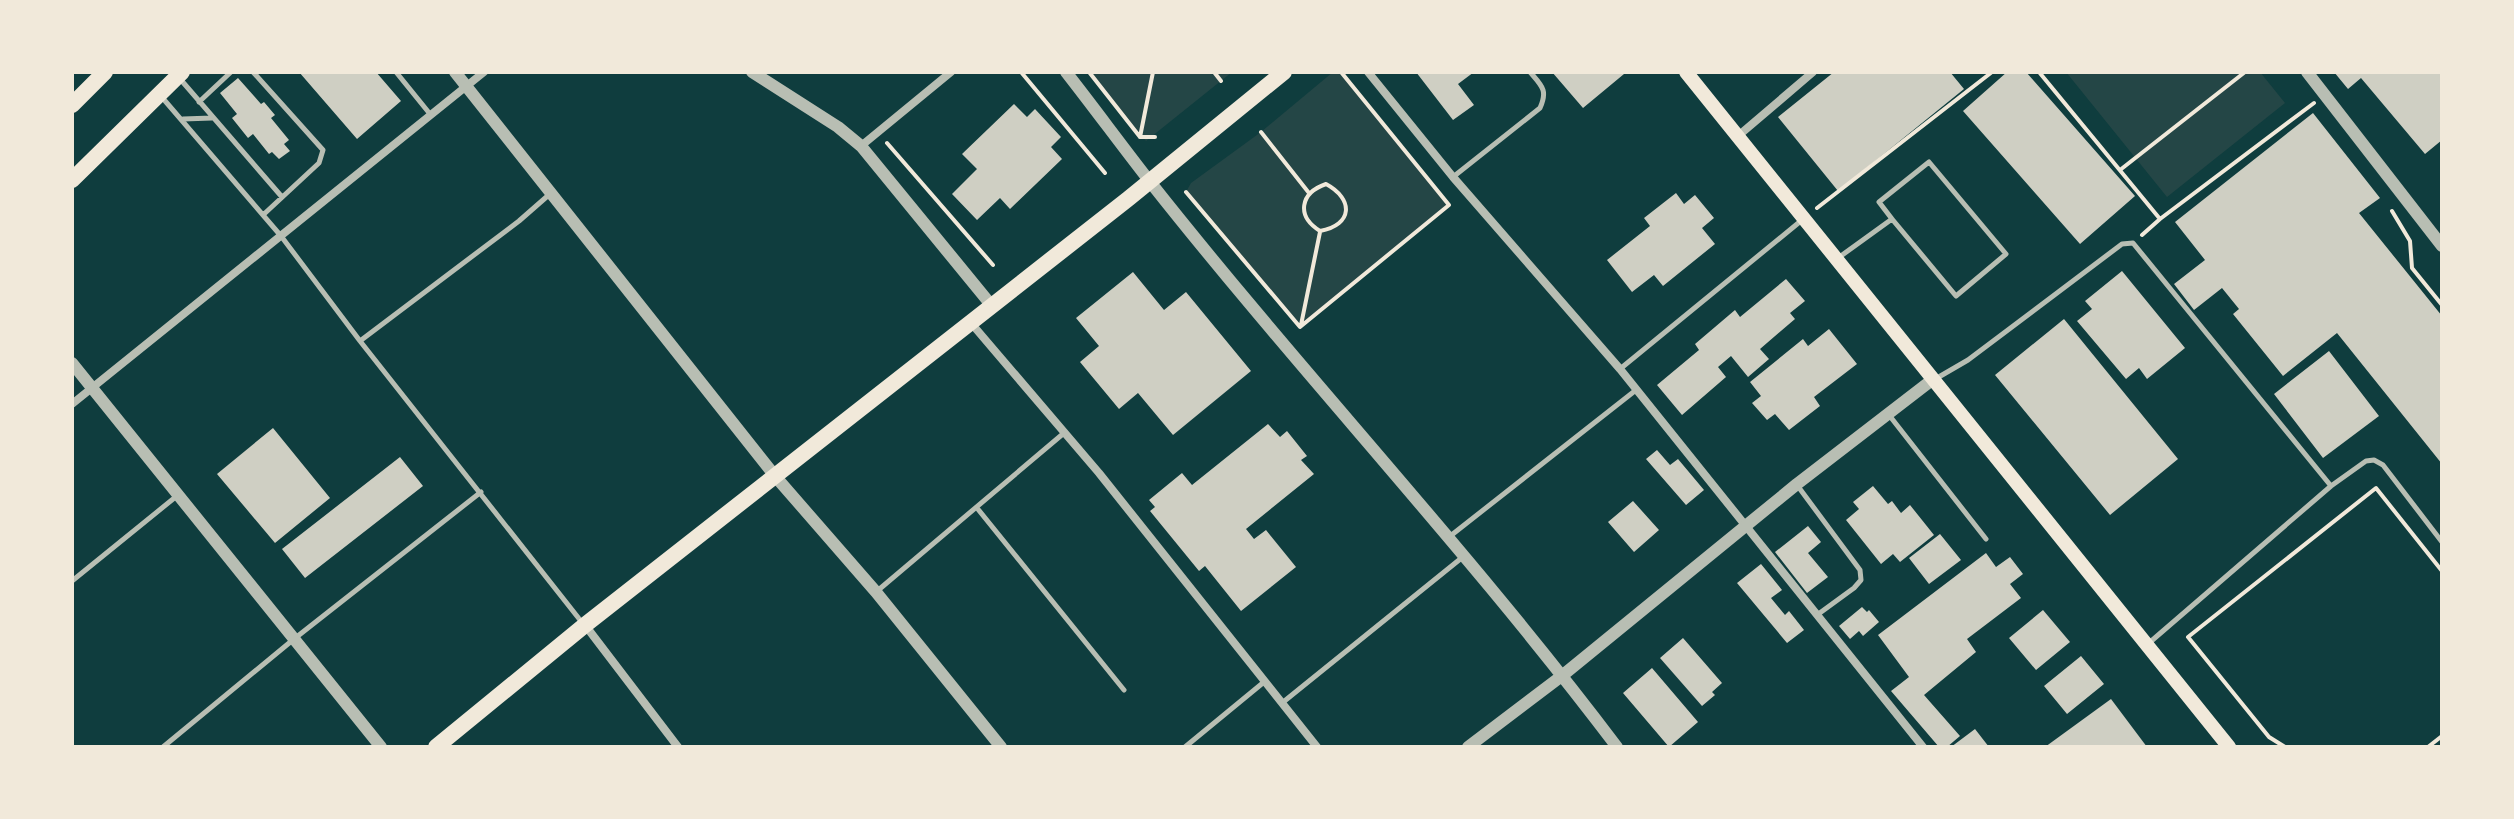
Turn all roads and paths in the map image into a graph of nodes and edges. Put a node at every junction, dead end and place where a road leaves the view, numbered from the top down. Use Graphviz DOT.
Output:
graph roads {
  1 [pos="105,72"];
  2 [pos="231,72"];
  3 [pos="253,72"];
  4 [pos="407,72"];
  5 [pos="455,72"];
  6 [pos="484,72"];
  7 [pos="752,72"];
  8 [pos="951,72"];
  9 [pos="1021,72"];
  10 [pos="1066,72"];
  11 [pos="1089,72"];
  12 [pos="1153,72"];
  13 [pos="1214,72"];
  14 [pos="1284,72"];
  15 [pos="1341,72"];
  16 [pos="1368,72"];
  17 [pos="1530,72"];
  18 [pos="1686,72"];
  19 [pos="1813,72"];
  20 [pos="1992,72"];
  21 [pos="2039,72"];
  22 [pos="2245,72"];
  23 [pos="2307,72"];
  24 [pos="180,74"];
  25 [pos="398,75"];
  26 [pos="1221,81"];
  27 [pos="466,86"];
  28 [pos="159,94"];
  29 [pos="2325,95"];
  30 [pos="199,102"];
  31 [pos="72,105"];
  32 [pos="431,115"];
  33 [pos="213,118"];
  34 [pos="182,119"];
  35 [pos="1261,132"];
  36 [pos="1738,136"];
  37 [pos="1140,137"];
  38 [pos="1155,137"];
  39 [pos="885,141"];
  40 [pos="861,146"];
  41 [pos="2120,170"];
  42 [pos="1105,173"];
  43 [pos="1453,177"];
  44 [pos="72,180"];
  45 [pos="1150,182"];
  46 [pos="552,192"];
  47 [pos="1186,192"];
  48 [pos="1309,193"];
  49 [pos="282,197"];
  50 [pos="2390,207"];
  51 [pos="263,215"];
  52 [pos="1804,218"];
  53 [pos="1892,219"];
  54 [pos="2160,219"];
  55 [pos="1320,231"];
  56 [pos="281,236"];
  57 [pos="2133,243"];
  58 [pos="2442,246"];
  59 [pos="1835,259"];
  60 [pos="993,265"];
  61 [pos="2442,305"];
  62 [pos="992,306"];
  63 [pos="971,323"];
  64 [pos="1300,327"];
  65 [pos="360,341"];
  66 [pos="72,363"];
  67 [pos="1620,369"];
  68 [pos="1932,380"];
  69 [pos="92,388"];
  70 [pos="1636,390"];
  71 [pos="72,404"];
  72 [pos="1888,415"];
  73 [pos="1065,432"];
  74 [pos="775,476"];
  75 [pos="1797,484"];
  76 [pos="2331,486"];
  77 [pos="481,492"];
  78 [pos="179,495"];
  79 [pos="977,508"];
  80 [pos="1748,525"];
  81 [pos="1449,537"];
  82 [pos="1986,539"];
  83 [pos="2442,542"];
  84 [pos="1465,556"];
  85 [pos="2442,571"];
  86 [pos="72,581"];
  87 [pos="876,592"];
  88 [pos="1817,615"];
  89 [pos="585,625"];
  90 [pos="294,639"];
  91 [pos="2148,644"];
  92 [pos="1563,675"];
  93 [pos="1265,681"];
  94 [pos="1124,690"];
  95 [pos="1282,703"];
  96 [pos="2442,736"];
  97 [pos="2224,745"];
  98 [pos="163,747"];
  99 [pos="381,747"];
  100 [pos="436,747"];
  101 [pos="678,747"];
  102 [pos="1001,747"];
  103 [pos="1185,747"];
  104 [pos="1317,747"];
  105 [pos="1468,747"];
  106 [pos="1617,747"];
  107 [pos="1923,747"];
  108 [pos="2285,747"];
  109 [pos="2428,747"];
  1 -- 31 [label="main road"];
  2 -- 30 [label="lane"];
  3 -- 49 [label="lane"];
  4 -- 25 [label="lane"];
  5 -- 27 [label="street"];
  6 -- 27 [label="street"];
  7 -- 40 [label="street"];
  8 -- 40 [label="street"];
  9 -- 42 [label="path"];
  10 -- 45 [label="street"];
  11 -- 37 [label="path"];
  12 -- 37 [label="path"];
  13 -- 26 [label="path"];
  14 -- 45 [label="main road"];
  15 -- 64 [label="path"];
  16 -- 43 [label="street"];
  17 -- 43 [label="lane"];
  18 -- 36 [label="main road"];
  19 -- 36 [label="street"];
  20 -- 52 [label="path"];
  21 -- 41 [label="path"];
  22 -- 41 [label="path"];
  23 -- 29 [label="street"];
  24 -- 28 [label="main road"];
  24 -- 30 [label="lane"];
  25 -- 32 [label="lane"];
  27 -- 32 [label="street"];
  27 -- 46 [label="street"];
  28 -- 34 [label="lane"];
  28 -- 44 [label="main road"];
  29 -- 54 [label="path"];
  29 -- 58 [label="street"];
  30 -- 33 [label="lane"];
  32 -- 56 [label="street"];
  33 -- 34 [label="lane"];
  33 -- 49 [label="lane"];
  34 -- 51 [label="lane"];
  35 -- 48 [label="path"];
  36 -- 52 [label="main road"];
  37 -- 38 [label="path"];
  39 -- 60 [label="path"];
  40 -- 62 [label="street"];
  41 -- 54 [label="path"];
  43 -- 67 [label="street"];
  45 -- 62 [label="main road"];
  45 -- 81 [label="street"];
  46 -- 65 [label="lane"];
  46 -- 74 [label="street"];
  47 -- 64 [label="path"];
  48 -- 55 [label="path"];
  48 -- 55 [label="path"];
  49 -- 51 [label="lane"];
  50 -- 61 [label="path"];
  51 -- 56 [label="lane"];
  52 -- 59 [label="main road"];
  52 -- 67 [label="lane"];
  53 -- 53 [label="lane"];
  53 -- 59 [label="lane"];
  54 -- 57 [label="path"];
  55 -- 64 [label="path"];
  56 -- 65 [label="lane"];
  56 -- 69 [label="street"];
  57 -- 68 [label="lane"];
  57 -- 76 [label="lane"];
  59 -- 68 [label="main road"];
  62 -- 63 [label="main road"];
  63 -- 73 [label="street"];
  63 -- 74 [label="main road"];
  65 -- 77 [label="lane"];
  66 -- 69 [label="street"];
  67 -- 70 [label="street"];
  68 -- 72 [label="street"];
  68 -- 91 [label="main road"];
  69 -- 71 [label="street"];
  69 -- 78 [label="street"];
  70 -- 80 [label="street"];
  70 -- 81 [label="lane"];
  72 -- 75 [label="street"];
  72 -- 82 [label="lane"];
  73 -- 79 [label="lane"];
  73 -- 93 [label="street"];
  74 -- 87 [label="street"];
  74 -- 89 [label="main road"];
  75 -- 80 [label="street"];
  75 -- 88 [label="lane"];
  76 -- 83 [label="lane"];
  76 -- 91 [label="lane"];
  77 -- 89 [label="lane"];
  77 -- 90 [label="lane"];
  78 -- 86 [label="lane"];
  78 -- 90 [label="street"];
  79 -- 87 [label="lane"];
  79 -- 94 [label="lane"];
  80 -- 88 [label="street"];
  80 -- 92 [label="street"];
  81 -- 84 [label="street"];
  84 -- 92 [label="street"];
  84 -- 95 [label="lane"];
  85 -- 108 [label="path"];
  87 -- 102 [label="street"];
  88 -- 107 [label="street"];
  89 -- 100 [label="main road"];
  89 -- 101 [label="street"];
  90 -- 98 [label="lane"];
  90 -- 99 [label="street"];
  91 -- 97 [label="main road"];
  92 -- 105 [label="street"];
  92 -- 106 [label="street"];
  93 -- 95 [label="street"];
  93 -- 103 [label="lane"];
  95 -- 104 [label="street"];
  96 -- 109 [label="path"];
}
